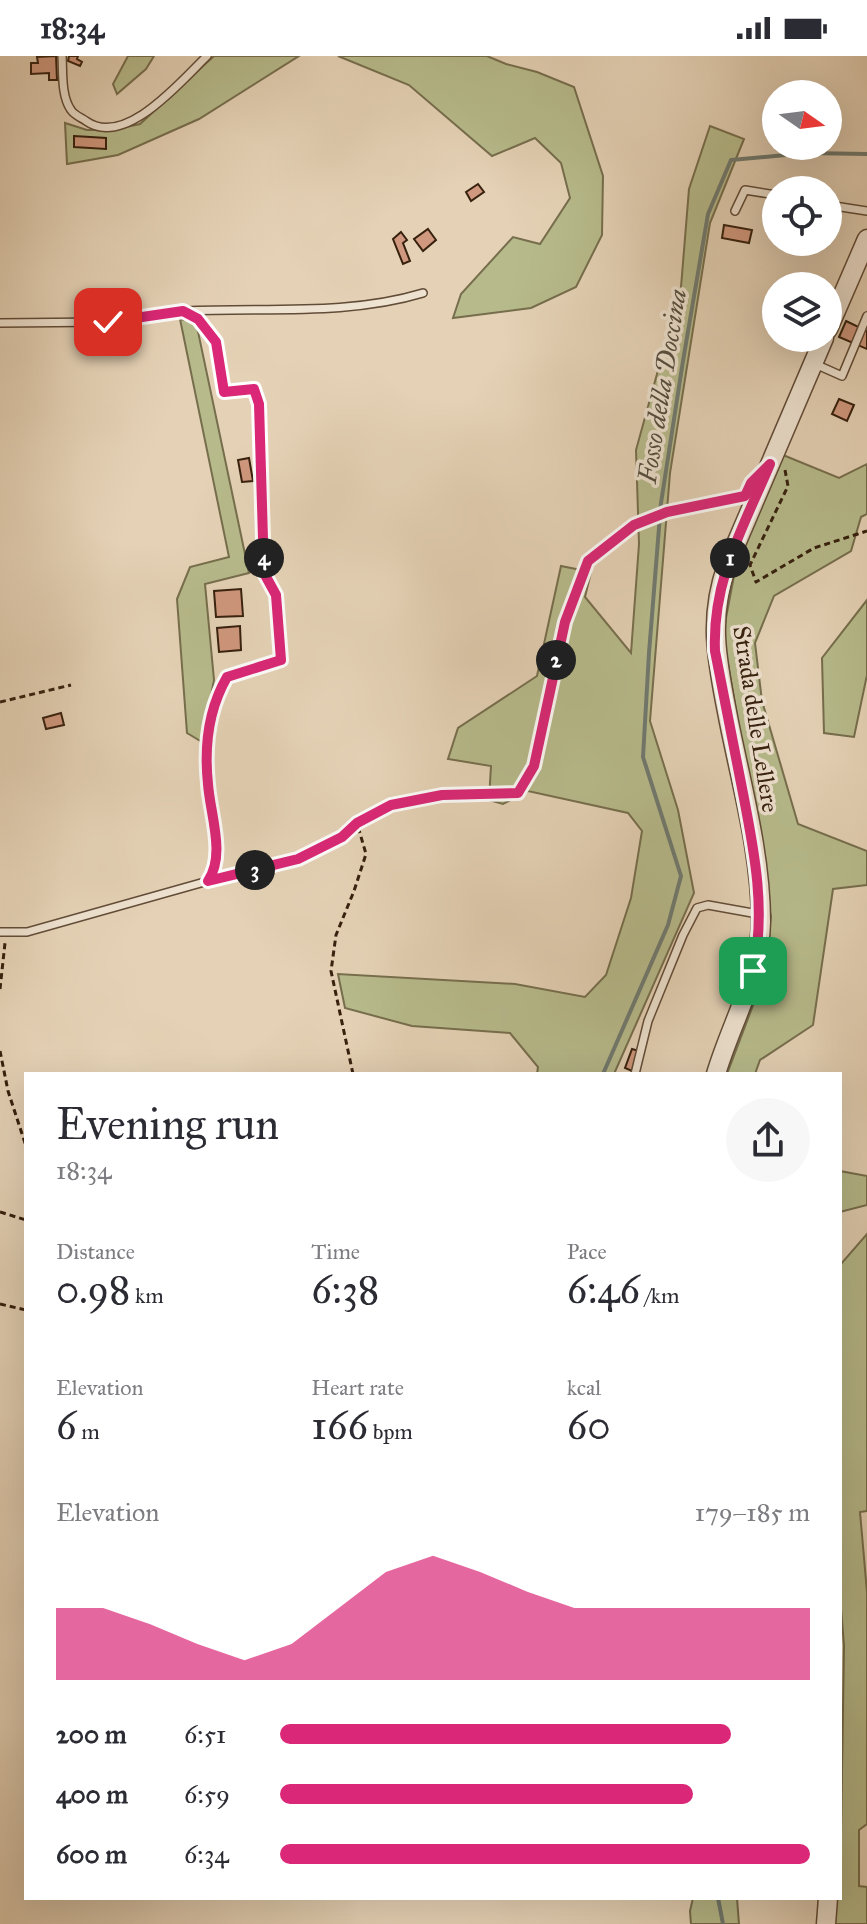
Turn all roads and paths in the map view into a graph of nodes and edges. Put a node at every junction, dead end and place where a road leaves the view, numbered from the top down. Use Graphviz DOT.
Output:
graph roads {
  1 [pos="62,56"];
  2 [pos="207,56"];
  3 [pos="762,193"];
  4 [pos="842,207"];
  5 [pos="735,211"];
  6 [pos="867,211"];
  7 [pos="867,239"];
  8 [pos="423,293"];
  9 [pos="842,297"];
  10 [pos="183,311"];
  11 [pos="867,316"];
  12 [pos="0,323"];
  13 [pos="818,352"];
  14 [pos="813,363"];
  15 [pos="770,464"];
  16 [pos="745,496"];
  17 [pos="867,531"];
  18 [pos="71,685"];
  19 [pos="0,702"];
  20 [pos="357,823"];
  21 [pos="208,881"];
  22 [pos="760,914"];
  23 [pos="0,932"];
  24 [pos="0,989"];
  25 [pos="0,1051"];
  26 [pos="353,1072"];
  27 [pos="635,1072"];
  28 [pos="717,1072"];
  29 [pos="24,1140"];
  30 [pos="0,1212"];
  31 [pos="24,1219"];
  32 [pos="0,1304"];
  33 [pos="24,1310"];
  34 [pos="828,1900"];
  35 [pos="826,1924"];
  1 -- 2 [label="lane"];
  3 -- 5 [label="lane"];
  4 -- 6 [label="lane"];
  7 -- 9 [label="street"];
  8 -- 10 [label="lane"];
  10 -- 12 [label="lane"];
  10 -- 21 [label="lane"];
  11 -- 14 [label="lane"];
  13 -- 14 [label="street, Strada delle Lellere"];
  14 -- 15 [label="street, Strada delle Lellere"];
  15 -- 17 [label="path"];
  15 -- 22 [label="street, Strada delle Lellere"];
  16 -- 20 [label="path"];
  18 -- 19 [label="path"];
  20 -- 21 [label="path"];
  20 -- 26 [label="path"];
  21 -- 23 [label="lane"];
  22 -- 27 [label="lane"];
  22 -- 28 [label="street, Strada delle Lellere"];
  23 -- 24 [label="path"];
  25 -- 29 [label="path"];
  30 -- 31 [label="path"];
  32 -- 33 [label="path"];
  34 -- 35 [label="street"];
}
